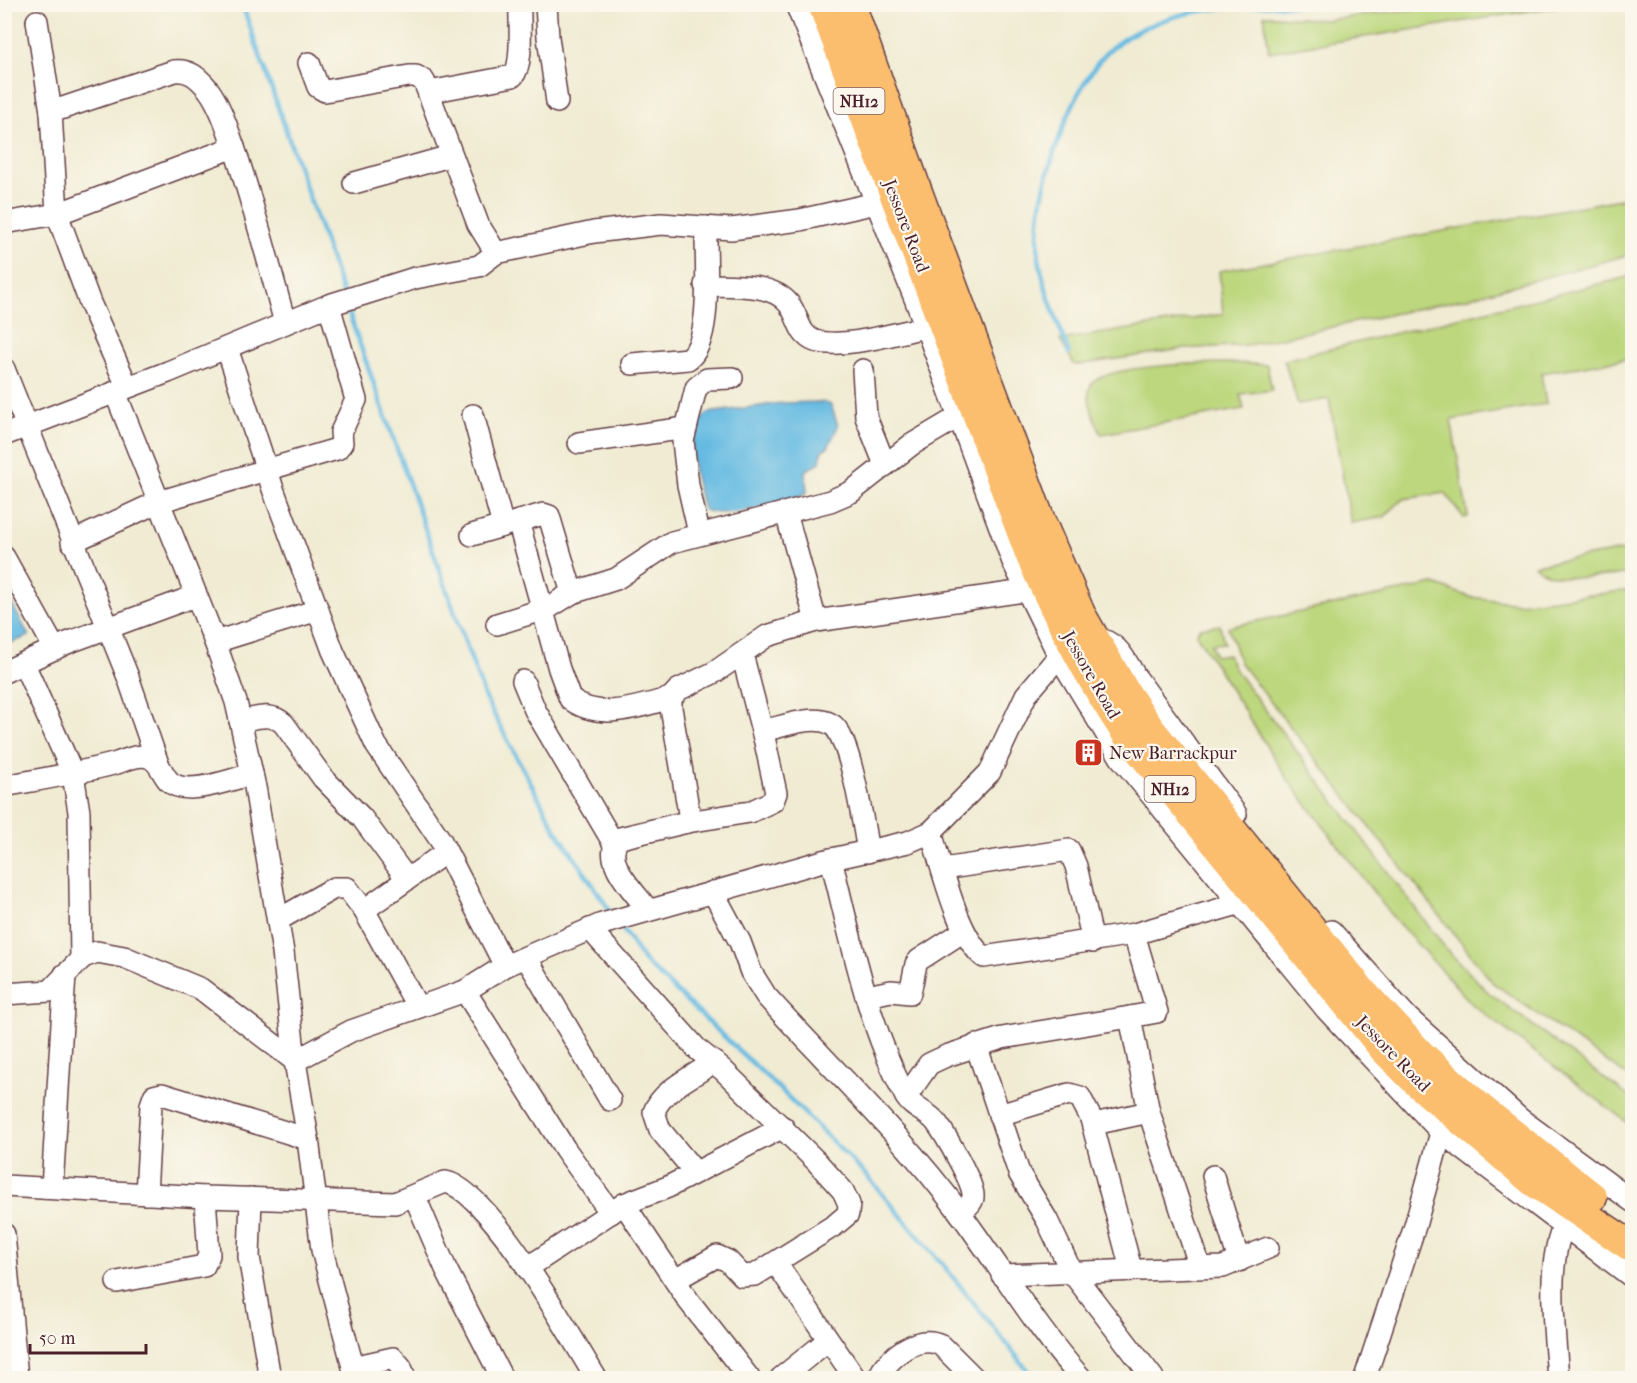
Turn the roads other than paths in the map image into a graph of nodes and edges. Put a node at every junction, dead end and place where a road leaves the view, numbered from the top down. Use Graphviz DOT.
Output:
graph roads {
  1 [pos="520,4"];
  2 [pos="546,4"];
  3 [pos="796,4"];
  4 [pos="823,4"];
  5 [pos="850,4"];
  6 [pos="37,21"];
  7 [pos="309,63"];
  8 [pos="429,92"];
  9 [pos="557,102"];
  10 [pos="51,112"];
  11 [pos="234,147"];
  12 [pos="450,156"];
  13 [pos="354,183"];
  14 [pos="896,198"];
  15 [pos="57,214"];
  16 [pos="4,223"];
  17 [pos="706,227"];
  18 [pos="496,253"];
  19 [pos="705,285"];
  20 [pos="329,305"];
  21 [pos="285,323"];
  22 [pos="926,327"];
  23 [pos="227,348"];
  24 [pos="632,364"];
  25 [pos="4,369"];
  26 [pos="863,370"];
  27 [pos="732,378"];
  28 [pos="121,389"];
  29 [pos="967,412"];
  30 [pos="473,415"];
  31 [pos="26,426"];
  32 [pos="686,428"];
  33 [pos="4,435"];
  34 [pos="579,443"];
  35 [pos="885,465"];
  36 [pos="267,470"];
  37 [pos="158,502"];
  38 [pos="786,513"];
  39 [pos="511,524"];
  40 [pos="699,533"];
  41 [pos="472,535"];
  42 [pos="72,542"];
  43 [pos="4,557"];
  44 [pos="1036,589"];
  45 [pos="572,593"];
  46 [pos="195,596"];
  47 [pos="318,609"];
  48 [pos="542,610"];
  49 [pos="816,621"];
  50 [pos="497,624"];
  51 [pos="107,628"];
  52 [pos="215,642"];
  53 [pos="55,649"];
  54 [pos="742,654"];
  55 [pos="1059,656"];
  56 [pos="24,664"];
  57 [pos="4,672"];
  58 [pos="523,681"];
  59 [pos="671,698"];
  60 [pos="240,721"];
  61 [pos="763,731"];
  62 [pos="158,764"];
  63 [pos="73,774"];
  64 [pos="252,774"];
  65 [pos="4,786"];
  66 [pos="687,822"];
  67 [pos="931,832"];
  68 [pos="614,844"];
  69 [pos="446,852"];
  70 [pos="868,852"];
  71 [pos="831,859"];
  72 [pos="943,869"];
  73 [pos="407,879"];
  74 [pos="712,892"];
  75 [pos="1238,904"];
  76 [pos="364,910"];
  77 [pos="641,911"];
  78 [pos="278,920"];
  79 [pos="596,927"];
  80 [pos="964,931"];
  81 [pos="1134,934"];
  82 [pos="1093,942"];
  83 [pos="526,957"];
  84 [pos="81,959"];
  85 [pos="505,966"];
  86 [pos="65,974"];
  87 [pos="465,990"];
  88 [pos="4,994"];
  89 [pos="867,996"];
  90 [pos="417,1006"];
  91 [pos="1130,1017"];
  92 [pos="976,1045"];
  93 [pos="295,1061"];
  94 [pos="714,1062"];
  95 [pos="906,1097"];
  96 [pos="610,1100"];
  97 [pos="1149,1112"];
  98 [pos="999,1115"];
  99 [pos="1090,1119"];
  100 [pos="1444,1120"];
  101 [pos="783,1127"];
  102 [pos="308,1139"];
  103 [pos="695,1172"];
  104 [pos="1213,1176"];
  105 [pos="4,1186"];
  106 [pos="52,1188"];
  107 [pos="146,1194"];
  108 [pos="205,1197"];
  109 [pos="415,1197"];
  110 [pos="251,1198"];
  111 [pos="316,1199"];
  112 [pos="1581,1201"];
  113 [pos="1632,1201"];
  114 [pos="618,1208"];
  115 [pos="960,1213"];
  116 [pos="1632,1224"];
  117 [pos="4,1234"];
  118 [pos="1632,1247"];
  119 [pos="1268,1248"];
  120 [pos="1239,1261"];
  121 [pos="776,1263"];
  122 [pos="527,1268"];
  123 [pos="1200,1268"];
  124 [pos="1131,1269"];
  125 [pos="1071,1271"];
  126 [pos="1002,1275"];
  127 [pos="1632,1277"];
  128 [pos="675,1280"];
  129 [pos="117,1282"];
  130 [pos="827,1341"];
  131 [pos="355,1373"];
  132 [pos="12,1374"];
  133 [pos="270,1378"];
  134 [pos="405,1378"];
  135 [pos="502,1378"];
  136 [pos="596,1378"];
  137 [pos="749,1378"];
  138 [pos="781,1378"];
  139 [pos="855,1378"];
  140 [pos="879,1378"];
  141 [pos="974,1378"];
  142 [pos="1081,1378"];
  143 [pos="1153,1378"];
  144 [pos="1365,1378"];
  145 [pos="1558,1378"];
  1 -- 8 [label="street"];
  2 -- 9 [label="street"];
  3 -- 14 [label="street"];
  4 -- 14 [label="highway, Jessore Road / NH12"];
  5 -- 14 [label="highway, NH12"];
  6 -- 10 [label="street"];
  7 -- 8 [label="street"];
  8 -- 12 [label="street"];
  10 -- 11 [label="street"];
  10 -- 15 [label="street"];
  11 -- 15 [label="street"];
  11 -- 21 [label="street"];
  12 -- 13 [label="street"];
  12 -- 18 [label="street"];
  14 -- 17 [label="street"];
  14 -- 22 [label="street"];
  14 -- 29 [label="highway, Jessore Road / NH12"];
  14 -- 112 [label="highway, NH12"];
  15 -- 16 [label="street"];
  15 -- 28 [label="street"];
  17 -- 18 [label="street"];
  17 -- 19 [label="street"];
  18 -- 20 [label="street"];
  19 -- 22 [label="street"];
  19 -- 24 [label="street"];
  20 -- 21 [label="street"];
  20 -- 36 [label="street"];
  21 -- 23 [label="street"];
  22 -- 29 [label="street"];
  23 -- 28 [label="street"];
  23 -- 36 [label="street"];
  25 -- 31 [label="street"];
  26 -- 35 [label="street"];
  27 -- 32 [label="street"];
  28 -- 31 [label="street"];
  28 -- 37 [label="street"];
  29 -- 35 [label="street"];
  29 -- 44 [label="highway, Jessore Road / NH12"];
  30 -- 39 [label="street"];
  31 -- 33 [label="street"];
  31 -- 42 [label="street"];
  32 -- 34 [label="street"];
  32 -- 40 [label="street"];
  35 -- 38 [label="street"];
  36 -- 37 [label="street"];
  36 -- 47 [label="street"];
  37 -- 42 [label="street"];
  37 -- 46 [label="street"];
  38 -- 40 [label="street"];
  38 -- 49 [label="street"];
  39 -- 41 [label="street"];
  39 -- 45 [label="street"];
  39 -- 48 [label="street"];
  40 -- 45 [label="street"];
  42 -- 51 [label="street"];
  43 -- 53 [label="street"];
  44 -- 49 [label="street"];
  44 -- 55 [label="street"];
  44 -- 100 [label="highway, Jessore Road / NH12"];
  45 -- 48 [label="street"];
  46 -- 51 [label="street"];
  46 -- 52 [label="street"];
  47 -- 52 [label="street"];
  47 -- 69 [label="street"];
  48 -- 50 [label="street"];
  48 -- 59 [label="street"];
  49 -- 54 [label="street"];
  51 -- 53 [label="street"];
  51 -- 62 [label="street"];
  52 -- 60 [label="street"];
  53 -- 56 [label="street"];
  54 -- 59 [label="street"];
  54 -- 61 [label="street"];
  55 -- 67 [label="street"];
  55 -- 75 [label="street"];
  56 -- 57 [label="street"];
  56 -- 63 [label="street"];
  58 -- 68 [label="street"];
  59 -- 66 [label="street"];
  60 -- 64 [label="street"];
  60 -- 73 [label="street"];
  61 -- 66 [label="street"];
  61 -- 70 [label="street"];
  62 -- 63 [label="street"];
  62 -- 64 [label="street"];
  63 -- 65 [label="street"];
  63 -- 84 [label="street"];
  64 -- 78 [label="street"];
  66 -- 68 [label="street"];
  67 -- 70 [label="street"];
  67 -- 72 [label="street"];
  68 -- 77 [label="street"];
  69 -- 73 [label="street"];
  69 -- 85 [label="street"];
  70 -- 71 [label="street"];
  71 -- 74 [label="street"];
  71 -- 89 [label="street"];
  72 -- 80 [label="street"];
  72 -- 82 [label="street"];
  73 -- 76 [label="street"];
  74 -- 77 [label="street"];
  74 -- 115 [label="street"];
  75 -- 81 [label="street"];
  75 -- 100 [label="street"];
  76 -- 78 [label="street"];
  76 -- 90 [label="street"];
  77 -- 79 [label="street"];
  78 -- 93 [label="street"];
  79 -- 83 [label="street"];
  79 -- 94 [label="street"];
  80 -- 82 [label="street"];
  80 -- 89 [label="street"];
  81 -- 82 [label="street"];
  81 -- 91 [label="street"];
  83 -- 85 [label="street"];
  83 -- 96 [label="street"];
  84 -- 86 [label="street"];
  84 -- 93 [label="street"];
  85 -- 87 [label="street"];
  86 -- 88 [label="street"];
  86 -- 106 [label="street"];
  87 -- 90 [label="street"];
  87 -- 114 [label="street"];
  89 -- 95 [label="street"];
  90 -- 93 [label="street"];
  91 -- 92 [label="street"];
  91 -- 97 [label="street"];
  92 -- 95 [label="street"];
  92 -- 98 [label="street"];
  93 -- 102 [label="street"];
  94 -- 101 [label="street"];
  94 -- 103 [label="street"];
  95 -- 115 [label="street"];
  97 -- 99 [label="street"];
  97 -- 123 [label="street"];
  98 -- 99 [label="street"];
  98 -- 125 [label="street"];
  99 -- 124 [label="street"];
  100 -- 112 [label="highway, Jessore Road / NH12"];
  100 -- 144 [label="street"];
  101 -- 103 [label="street"];
  101 -- 121 [label="street"];
  102 -- 107 [label="street"];
  102 -- 111 [label="street"];
  103 -- 114 [label="street"];
  104 -- 120 [label="street"];
  105 -- 106 [label="street"];
  106 -- 107 [label="street"];
  107 -- 108 [label="street"];
  108 -- 110 [label="street"];
  108 -- 129 [label="street"];
  109 -- 111 [label="street"];
  109 -- 122 [label="street"];
  109 -- 135 [label="street"];
  110 -- 111 [label="street"];
  110 -- 133 [label="street"];
  111 -- 131 [label="street"];
  112 -- 113 [label="street"];
  112 -- 116 [label="highway, NH12"];
  112 -- 118 [label="highway, Jessore Road / NH12"];
  112 -- 127 [label="street"];
  112 -- 145 [label="street"];
  114 -- 122 [label="street"];
  114 -- 128 [label="street"];
  115 -- 126 [label="street"];
  117 -- 132 [label="street"];
  119 -- 120 [label="street"];
  120 -- 123 [label="street"];
  121 -- 128 [label="street"];
  121 -- 130 [label="street"];
  122 -- 136 [label="street"];
  123 -- 124 [label="street"];
  124 -- 125 [label="street"];
  125 -- 126 [label="street"];
  125 -- 143 [label="street"];
  126 -- 142 [label="street"];
  128 -- 137 [label="street"];
  130 -- 138 [label="street"];
  130 -- 139 [label="street"];
  131 -- 134 [label="street"];
  140 -- 141 [label="street"];
}
